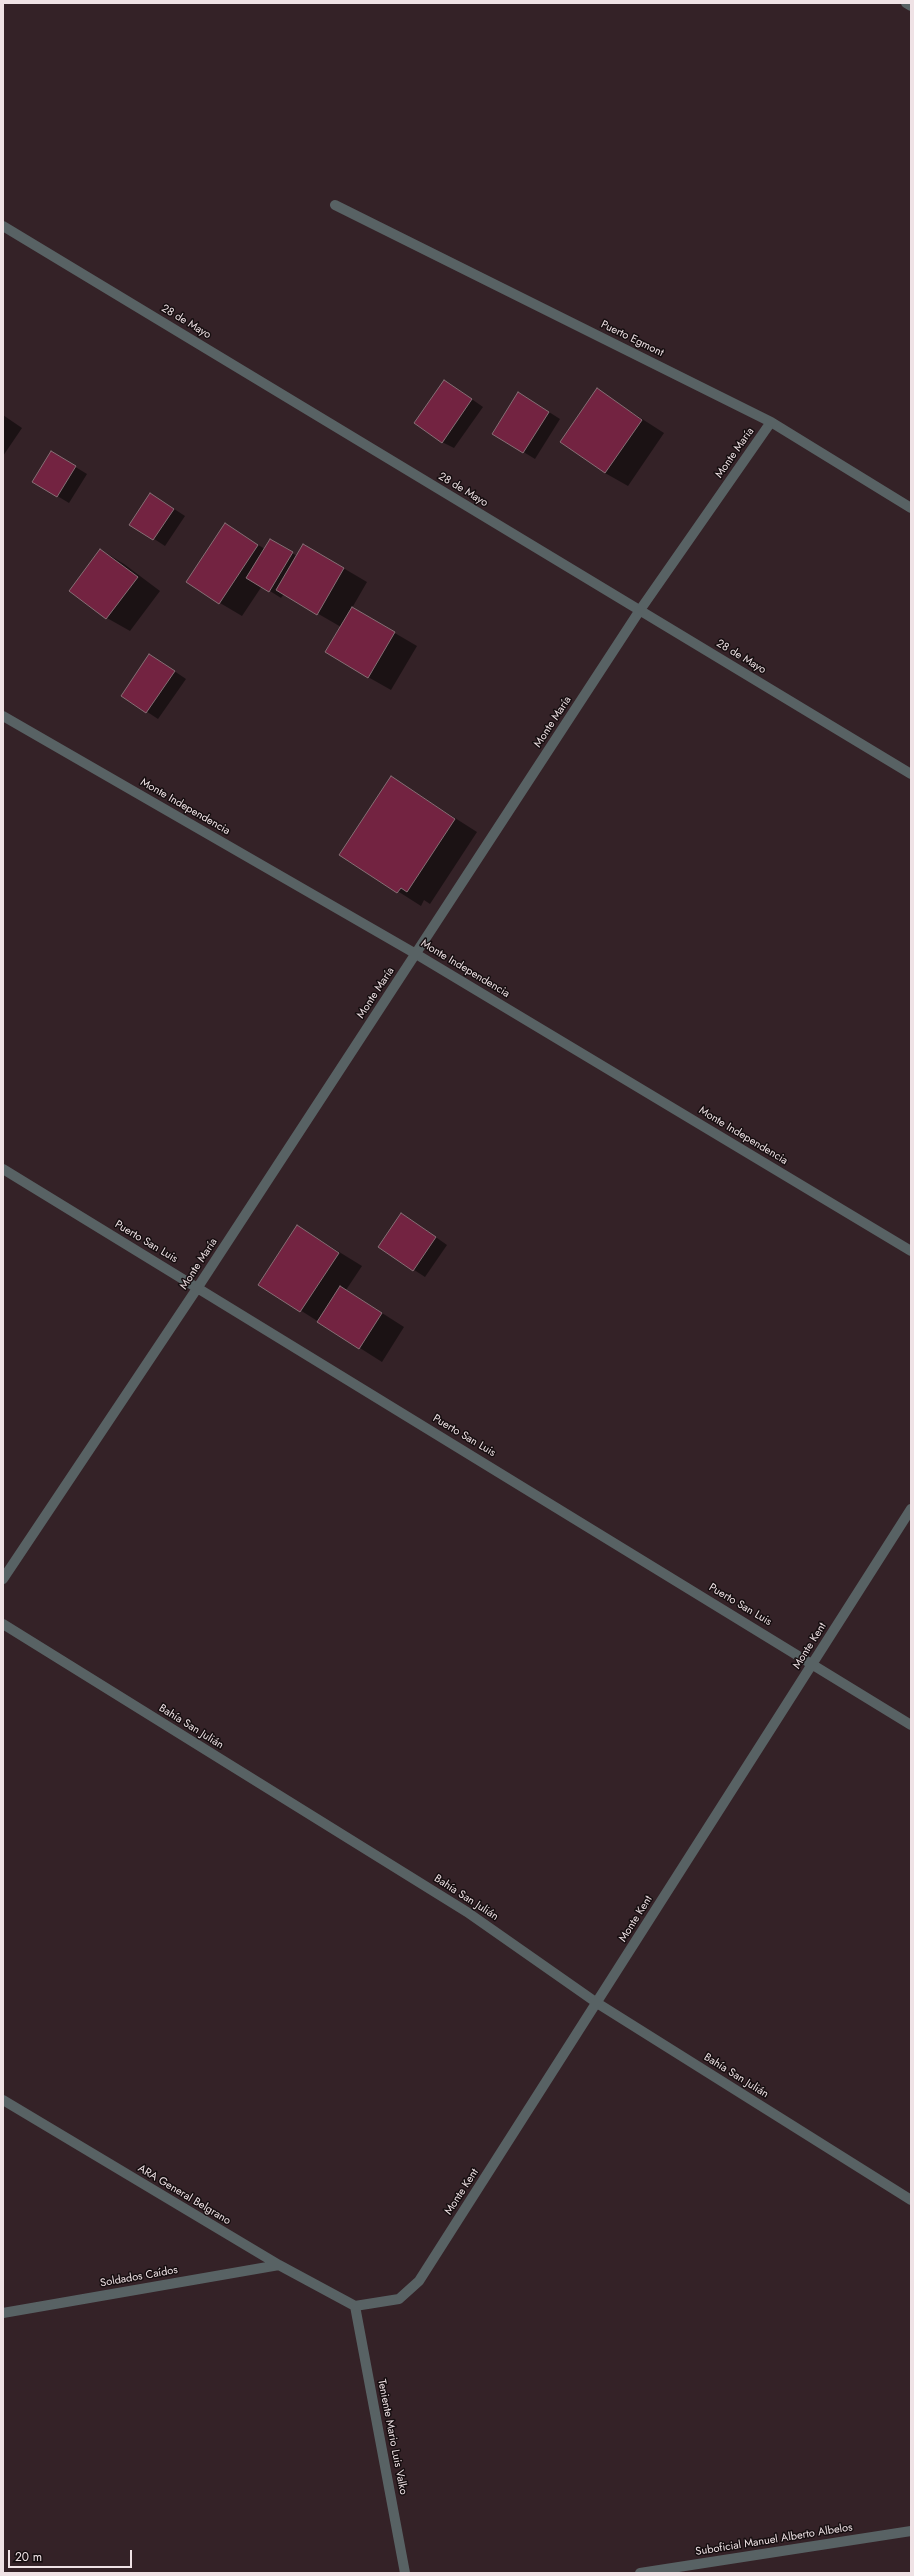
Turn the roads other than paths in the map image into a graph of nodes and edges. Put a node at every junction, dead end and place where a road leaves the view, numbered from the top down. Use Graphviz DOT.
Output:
graph roads {
  1 [pos="906,3"];
  2 [pos="911,6"];
  3 [pos="335,205"];
  4 [pos="3,226"];
  5 [pos="771,422"];
  6 [pos="911,508"];
  7 [pos="640,610"];
  8 [pos="3,716"];
  9 [pos="911,774"];
  10 [pos="416,954"];
  11 [pos="3,1169"];
  12 [pos="911,1251"];
  13 [pos="198,1287"];
  14 [pos="911,1509"];
  15 [pos="3,1579"];
  16 [pos="3,1624"];
  17 [pos="813,1664"];
  18 [pos="911,1725"];
  19 [pos="597,2003"];
  20 [pos="3,2100"];
  21 [pos="911,2200"];
  22 [pos="279,2266"];
  23 [pos="355,2306"];
  24 [pos="3,2313"];
  25 [pos="911,2531"];
  26 [pos="405,2573"];
  27 [pos="640,2573"];
  1 -- 2 [label="street"];
  3 -- 5 [label="street, Puerto Egmont"];
  4 -- 7 [label="street, 28 de Mayo"];
  5 -- 6 [label="street, Puerto Egmont"];
  5 -- 7 [label="street, Monte María"];
  7 -- 9 [label="street, 28 de Mayo"];
  7 -- 10 [label="street, Monte María"];
  8 -- 10 [label="street, Monte Independencia"];
  10 -- 12 [label="street, Monte Independencia"];
  10 -- 13 [label="street, Monte María"];
  11 -- 13 [label="street, Puerto San Luis"];
  13 -- 15 [label="street, Monte María"];
  13 -- 17 [label="street, Puerto San Luis"];
  14 -- 17 [label="street, Monte Kent"];
  16 -- 19 [label="street, Bahía San Julián"];
  17 -- 18 [label="street, Puerto San Luis"];
  17 -- 19 [label="street, Monte Kent"];
  19 -- 21 [label="street, Bahía San Julián"];
  19 -- 23 [label="street, Monte Kent"];
  20 -- 22 [label="street, ARA General Belgrano"];
  22 -- 23 [label="street, ARA General Belgrano"];
  22 -- 24 [label="street, Soldados Caídos"];
  23 -- 26 [label="street, Teniente Mario Luis Valko"];
  25 -- 27 [label="street, Suboficial Manuel Alberto Albelos"];
}
